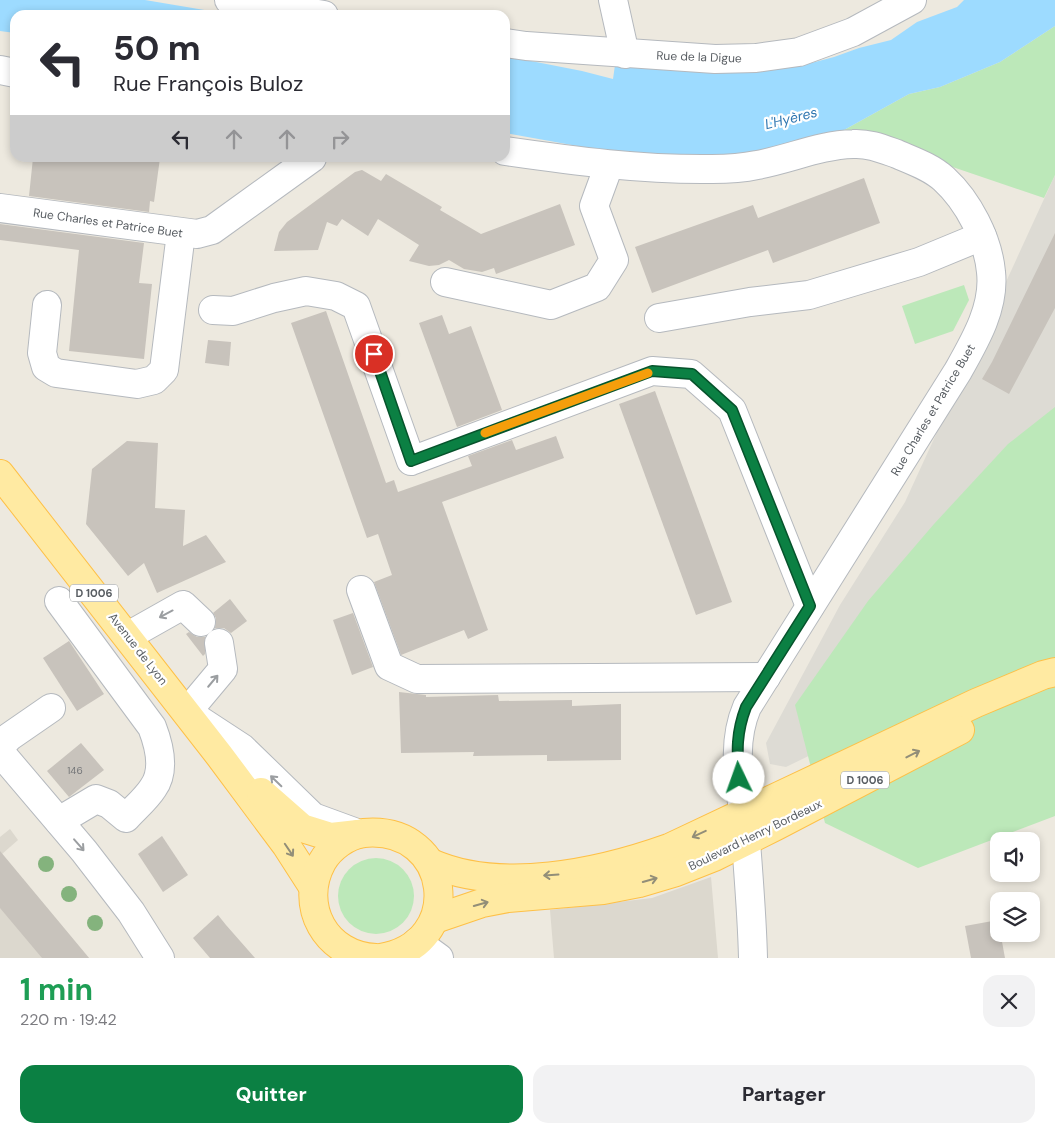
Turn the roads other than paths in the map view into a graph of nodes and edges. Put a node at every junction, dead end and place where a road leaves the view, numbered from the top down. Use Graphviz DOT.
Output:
graph roads {
  1 [pos="613,0"];
  2 [pos="241,1"];
  3 [pos="902,3"];
  4 [pos="294,10"];
  5 [pos="510,43"];
  6 [pos="625,54"];
  7 [pos="510,152"];
  8 [pos="306,162"];
  9 [pos="609,165"];
  10 [pos="0,208"];
  11 [pos="182,233"];
  12 [pos="982,236"];
  13 [pos="445,282"];
  14 [pos="47,305"];
  15 [pos="213,310"];
  16 [pos="660,318"];
  17 [pos="3,484"];
  18 [pos="361,590"];
  19 [pos="59,601"];
  20 [pos="810,606"];
  21 [pos="201,622"];
  22 [pos="128,636"];
  23 [pos="219,643"];
  24 [pos="1055,672"];
  25 [pos="766,678"];
  26 [pos="1055,689"];
  27 [pos="51,708"];
  28 [pos="187,712"];
  29 [pos="219,754"];
  30 [pos="3,762"];
  31 [pos="59,821"];
  32 [pos="745,827"];
  33 [pos="360,834"];
  34 [pos="431,863"];
  35 [pos="313,886"];
  36 [pos="434,919"];
  37 [pos="417,942"];
  38 [pos="344,953"];
  39 [pos="160,958"];
  40 [pos="385,958"];
  41 [pos="439,958"];
  42 [pos="753,958"];
  1 -- 6 [label="street"];
  2 -- 4 [label="street"];
  3 -- 6 [label="street, Rue de la Digue"];
  5 -- 6 [label="street, Rue de la Digue"];
  7 -- 9 [label="street, Rue Charles et Patrice Buet"];
  8 -- 11 [label="street, Rue Charles et Patrice Buet"];
  9 -- 12 [label="street, Rue Charles et Patrice Buet"];
  9 -- 13 [label="street"];
  10 -- 11 [label="street, Rue Charles et Patrice Buet"];
  11 -- 14 [label="street"];
  12 -- 16 [label="street"];
  12 -- 20 [label="street, Rue Charles et Patrice Buet"];
  15 -- 20 [label="street"];
  17 -- 22 [label="main road, Avenue de Lyon / D 1006"];
  18 -- 25 [label="street"];
  19 -- 31 [label="street"];
  20 -- 25 [label="street, Rue Charles et Patrice Buet"];
  21 -- 22 [label="street, one-way"];
  22 -- 28 [label="main road, Avenue de Lyon / D 1006"];
  28 -- 23 [label="street, one-way"];
  24 -- 32 [label="main road, Boulevard Henry Bordeaux / D 1006"];
  25 -- 32 [label="street, Rue Charles et Patrice Buet"];
  32 -- 26 [label="main road, Boulevard Henry Bordeaux / D 1006, one-way"];
  27 -- 30 [label="street"];
  28 -- 29 [label="main road, Avenue de Lyon / D 1006"];
  33 -- 28 [label="street, one-way"];
  29 -- 33 [label="main road, Avenue de Lyon"];
  29 -- 35 [label="main road, Avenue de Lyon, one-way"];
  30 -- 31 [label="street"];
  31 -- 39 [label="street, one-way"];
  32 -- 34 [label="main road, Boulevard Henry Bordeaux / D 1006, one-way"];
  36 -- 32 [label="main road, Boulevard Henry Bordeaux / D 1006, one-way"];
  32 -- 42 [label="street, Rue Charles et Patrice Buet"];
  33 -- 34 [label="main road"];
  33 -- 35 [label="main road"];
  34 -- 36 [label="main road"];
  35 -- 38 [label="main road"];
  36 -- 37 [label="main road"];
  37 -- 40 [label="main road"];
  37 -- 41 [label="street"];
  38 -- 40 [label="main road"];
}
